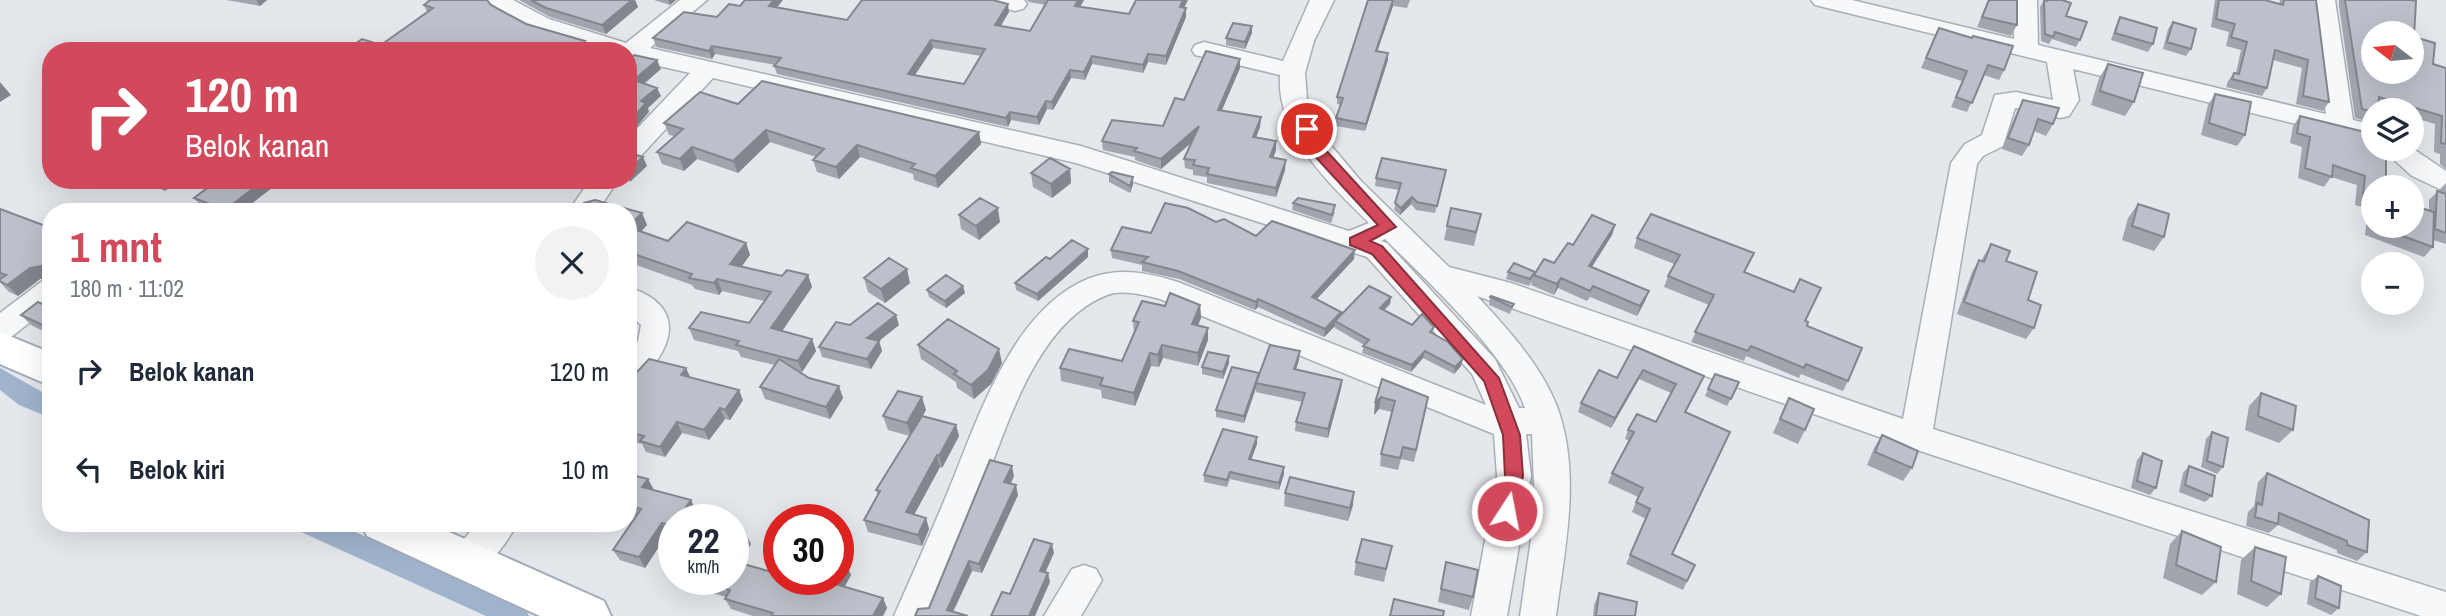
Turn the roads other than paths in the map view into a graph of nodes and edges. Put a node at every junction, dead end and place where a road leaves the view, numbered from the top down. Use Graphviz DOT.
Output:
graph roads {
  1 [pos="498,0"];
  2 [pos="695,0"];
  3 [pos="1322,0"];
  4 [pos="1823,0"];
  5 [pos="2025,0"];
  6 [pos="2323,0"];
  7 [pos="599,42"];
  8 [pos="637,44"];
  9 [pos="2026,49"];
  10 [pos="1204,50"];
  11 [pos="637,53"];
  12 [pos="2058,57"];
  13 [pos="1291,70"];
  14 [pos="706,71"];
  15 [pos="2340,124"];
  16 [pos="2361,130"];
  17 [pos="637,144"];
  18 [pos="2411,161"];
  19 [pos="2446,183"];
  20 [pos="1375,233"];
  21 [pos="1437,275"];
  22 [pos="42,297"];
  23 [pos="637,302"];
  24 [pos="0,329"];
  25 [pos="0,347"];
  26 [pos="637,365"];
  27 [pos="42,367"];
  28 [pos="1527,422"];
  29 [pos="1916,437"];
  30 [pos="403,532"];
  31 [pos="492,532"];
  32 [pos="467,560"];
  33 [pos="1084,580"];
  34 [pos="2446,608"];
  35 [pos="578,614"];
  36 [pos="912,616"];
  37 [pos="1062,616"];
  38 [pos="1489,616"];
  39 [pos="1538,616"];
  1 -- 7 [label="street"];
  2 -- 8 [label="street"];
  3 -- 13 [label="street"];
  4 -- 9 [label="street"];
  5 -- 9 [label="street"];
  6 -- 15 [label="street"];
  9 -- 12 [label="street"];
  10 -- 13 [label="street"];
  11 -- 14 [label="street"];
  12 -- 15 [label="street"];
  12 -- 29 [label="street"];
  13 -- 20 [label="street"];
  14 -- 17 [label="street"];
  14 -- 20 [label="street"];
  15 -- 16 [label="street"];
  18 -- 19 [label="street"];
  20 -- 21 [label="street"];
  20 -- 28 [label="street"];
  21 -- 28 [label="street"];
  21 -- 29 [label="street"];
  22 -- 24 [label="street"];
  23 -- 26 [label="street"];
  25 -- 27 [label="main road"];
  28 -- 36 [label="street"];
  28 -- 38 [label="street"];
  28 -- 39 [label="street"];
  29 -- 34 [label="street"];
  30 -- 32 [label="main road"];
  31 -- 32 [label="street"];
  32 -- 35 [label="main road"];
  33 -- 37 [label="street"];
}
